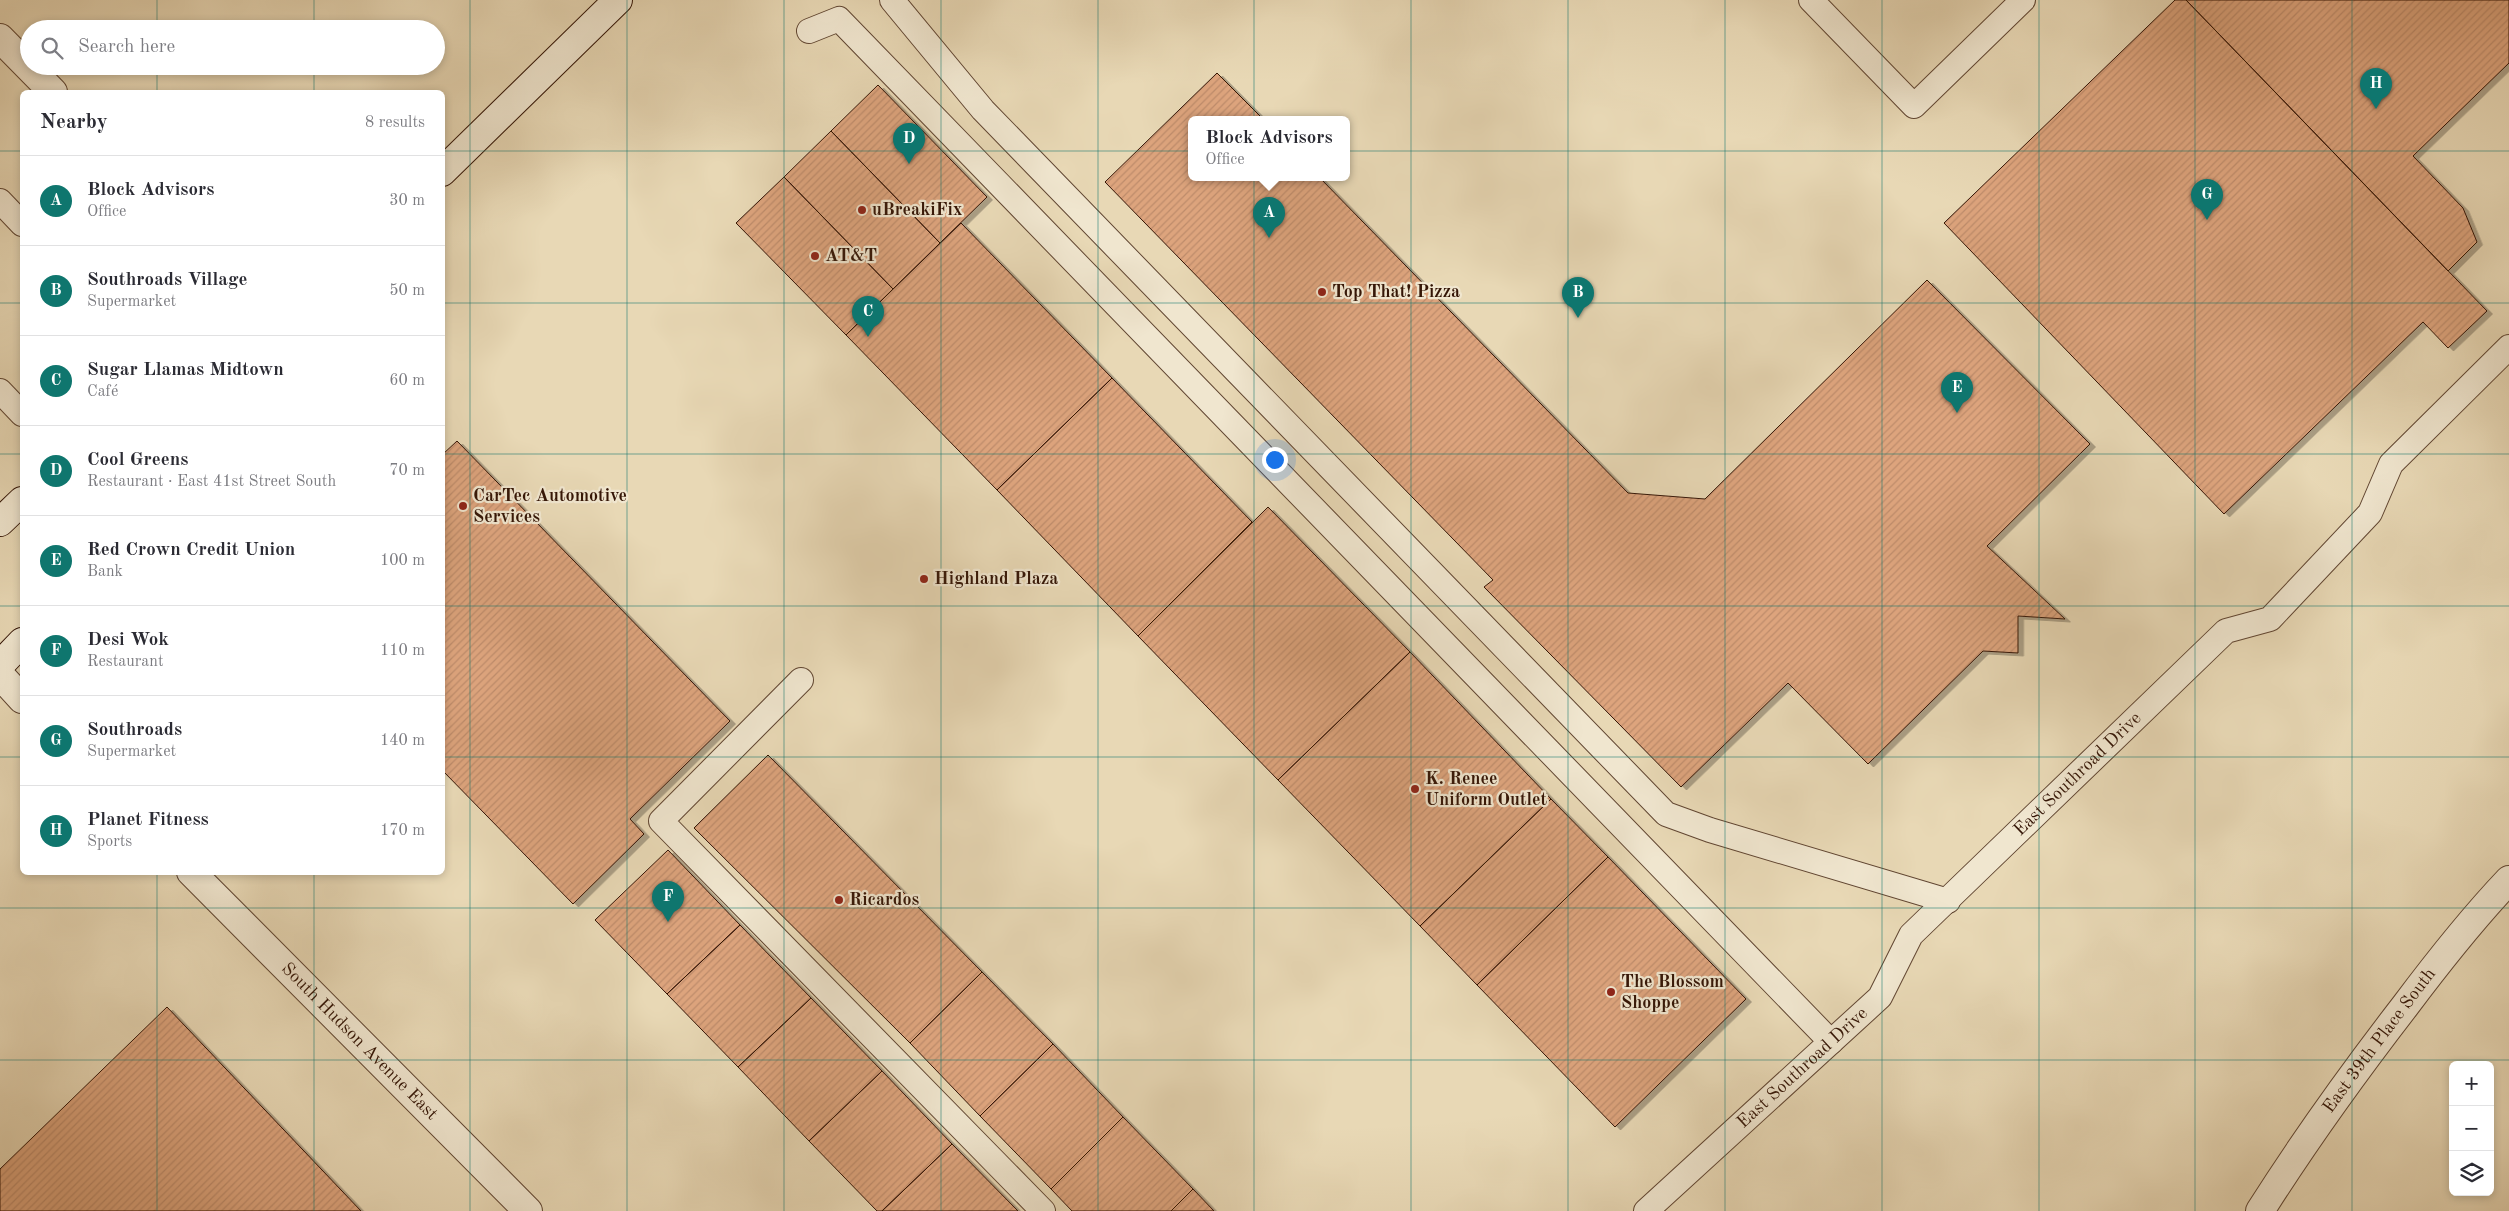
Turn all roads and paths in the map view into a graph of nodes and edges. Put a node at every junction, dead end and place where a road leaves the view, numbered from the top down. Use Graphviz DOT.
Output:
graph roads {
  1 [pos="618,0"];
  2 [pos="892,0"];
  3 [pos="1811,0"];
  4 [pos="2024,0"];
  5 [pos="810,31"];
  6 [pos="0,38"];
  7 [pos="20,58"];
  8 [pos="36,75"];
  9 [pos="51,90"];
  10 [pos="445,169"];
  11 [pos="2509,347"];
  12 [pos="0,392"];
  13 [pos="20,412"];
  14 [pos="20,503"];
  15 [pos="0,522"];
  16 [pos="20,644"];
  17 [pos="0,665"];
  18 [pos="0,675"];
  19 [pos="801,680"];
  20 [pos="20,697"];
  21 [pos="194,875"];
  22 [pos="2509,880"];
  23 [pos="1948,901"];
  24 [pos="1831,1042"];
  25 [pos="528,1211"];
  26 [pos="1043,1211"];
  27 [pos="1646,1211"];
  28 [pos="2260,1211"];
  1 -- 10 [label="street"];
  2 -- 23 [label="lane"];
  3 -- 4 [label="lane"];
  5 -- 24 [label="lane"];
  6 -- 7 [label="street"];
  8 -- 9 [label="street"];
  11 -- 23 [label="lane, East Southroad Drive"];
  12 -- 13 [label="lane"];
  14 -- 15 [label="street"];
  16 -- 17 [label="street"];
  18 -- 20 [label="street"];
  19 -- 26 [label="lane"];
  21 -- 25 [label="street, South Hudson Avenue East"];
  22 -- 28 [label="street, East 39th Place South"];
  23 -- 24 [label="lane, East Southroad Drive"];
  24 -- 27 [label="lane, East Southroad Drive"];
}
